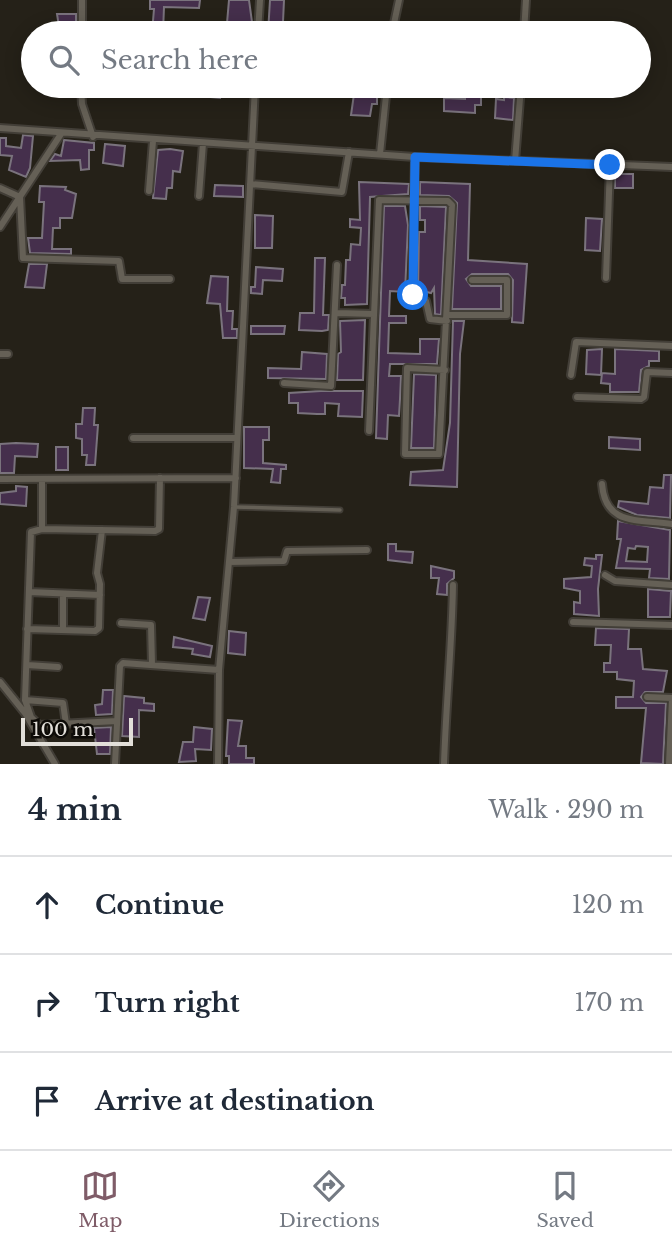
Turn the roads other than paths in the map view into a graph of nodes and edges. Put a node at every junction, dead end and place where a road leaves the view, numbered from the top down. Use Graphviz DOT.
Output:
graph roads {
  1 [pos="82,0"];
  2 [pos="260,0"];
  3 [pos="399,0"];
  4 [pos="526,0"];
  5 [pos="82,21"];
  6 [pos="259,21"];
  7 [pos="395,21"];
  8 [pos="525,21"];
  9 [pos="82,98"];
  10 [pos="254,98"];
  11 [pos="386,98"];
  12 [pos="520,98"];
  13 [pos="0,128"];
  14 [pos="61,134"];
  15 [pos="93,137"];
  16 [pos="153,141"];
  17 [pos="203,143"];
  18 [pos="252,146"];
  19 [pos="349,152"];
  20 [pos="380,154"];
  21 [pos="415,157"];
  22 [pos="514,161"];
  23 [pos="610,165"];
  24 [pos="672,167"];
  25 [pos="250,184"];
  26 [pos="0,188"];
  27 [pos="149,191"];
  28 [pos="199,196"];
  29 [pos="20,197"];
  30 [pos="414,200"];
  31 [pos="0,227"];
  32 [pos="337,265"];
  33 [pos="606,278"];
  34 [pos="170,279"];
  35 [pos="472,280"];
  36 [pos="337,313"];
  37 [pos="374,314"];
  38 [pos="447,318"];
  39 [pos="672,346"];
  40 [pos="445,370"];
  41 [pos="672,373"];
  42 [pos="571,375"];
  43 [pos="284,383"];
  44 [pos="577,397"];
  45 [pos="369,431"];
  46 [pos="133,438"];
  47 [pos="237,438"];
  48 [pos="160,478"];
  49 [pos="236,478"];
  50 [pos="0,479"];
  51 [pos="42,479"];
  52 [pos="602,484"];
  53 [pos="234,507"];
  54 [pos="340,510"];
  55 [pos="672,524"];
  56 [pos="42,529"];
  57 [pos="102,530"];
  58 [pos="367,550"];
  59 [pos="229,562"];
  60 [pos="605,575"];
  61 [pos="453,585"];
  62 [pos="672,585"];
  63 [pos="29,592"];
  64 [pos="63,593"];
  65 [pos="100,595"];
  66 [pos="573,622"];
  67 [pos="121,623"];
  68 [pos="672,625"];
  69 [pos="27,629"];
  70 [pos="62,630"];
  71 [pos="152,664"];
  72 [pos="27,665"];
  73 [pos="58,667"];
  74 [pos="219,670"];
  75 [pos="0,682"];
  76 [pos="647,697"];
  77 [pos="672,699"];
  78 [pos="25,700"];
  79 [pos="672,713"];
  80 [pos="117,721"];
  81 [pos="66,724"];
  82 [pos="55,764"];
  83 [pos="115,764"];
  84 [pos="218,764"];
  85 [pos="444,764"];
  86 [pos="669,764"];
  1 -- 5 [label="street"];
  2 -- 6 [label="street"];
  3 -- 7 [label="street"];
  4 -- 8 [label="street"];
  9 -- 15 [label="street"];
  10 -- 18 [label="street"];
  11 -- 20 [label="street"];
  12 -- 22 [label="street"];
  13 -- 14 [label="street"];
  14 -- 15 [label="street"];
  14 -- 29 [label="street"];
  15 -- 16 [label="street"];
  16 -- 17 [label="street"];
  16 -- 27 [label="street"];
  17 -- 18 [label="street"];
  17 -- 28 [label="street"];
  18 -- 19 [label="street"];
  18 -- 25 [label="street"];
  19 -- 20 [label="street"];
  19 -- 25 [label="street"];
  20 -- 21 [label="street"];
  21 -- 22 [label="street"];
  21 -- 30 [label="street"];
  22 -- 23 [label="street"];
  23 -- 24 [label="street"];
  23 -- 33 [label="street"];
  25 -- 47 [label="street"];
  26 -- 29 [label="street"];
  29 -- 31 [label="street"];
  29 -- 34 [label="street"];
  30 -- 37 [label="street"];
  30 -- 38 [label="street"];
  30 -- 38 [label="street"];
  32 -- 36 [label="street"];
  35 -- 38 [label="street"];
  36 -- 37 [label="street"];
  36 -- 43 [label="street"];
  37 -- 45 [label="street"];
  38 -- 40 [label="street"];
  39 -- 42 [label="street"];
  40 -- 40 [label="street"];
  41 -- 44 [label="street"];
  46 -- 47 [label="street"];
  47 -- 49 [label="street"];
  48 -- 49 [label="street"];
  48 -- 51 [label="street"];
  48 -- 57 [label="street"];
  49 -- 53 [label="street"];
  50 -- 51 [label="street"];
  51 -- 56 [label="street"];
  52 -- 55 [label="street"];
  53 -- 54 [label="lane"];
  53 -- 59 [label="street"];
  56 -- 57 [label="street"];
  56 -- 63 [label="street"];
  57 -- 65 [label="street"];
  58 -- 59 [label="street"];
  59 -- 74 [label="street"];
  60 -- 62 [label="street"];
  61 -- 85 [label="street"];
  63 -- 64 [label="street"];
  63 -- 69 [label="street"];
  64 -- 65 [label="street"];
  64 -- 70 [label="street"];
  65 -- 70 [label="street"];
  66 -- 68 [label="street"];
  67 -- 71 [label="street"];
  69 -- 70 [label="street"];
  69 -- 72 [label="street"];
  71 -- 74 [label="street"];
  71 -- 80 [label="street"];
  72 -- 73 [label="street"];
  72 -- 78 [label="street"];
  74 -- 84 [label="street"];
  75 -- 82 [label="street"];
  76 -- 77 [label="street"];
  77 -- 79 [label="street"];
  78 -- 81 [label="street"];
  78 -- 81 [label="street"];
  79 -- 86 [label="street"];
  80 -- 81 [label="street"];
  80 -- 83 [label="street"];
}
